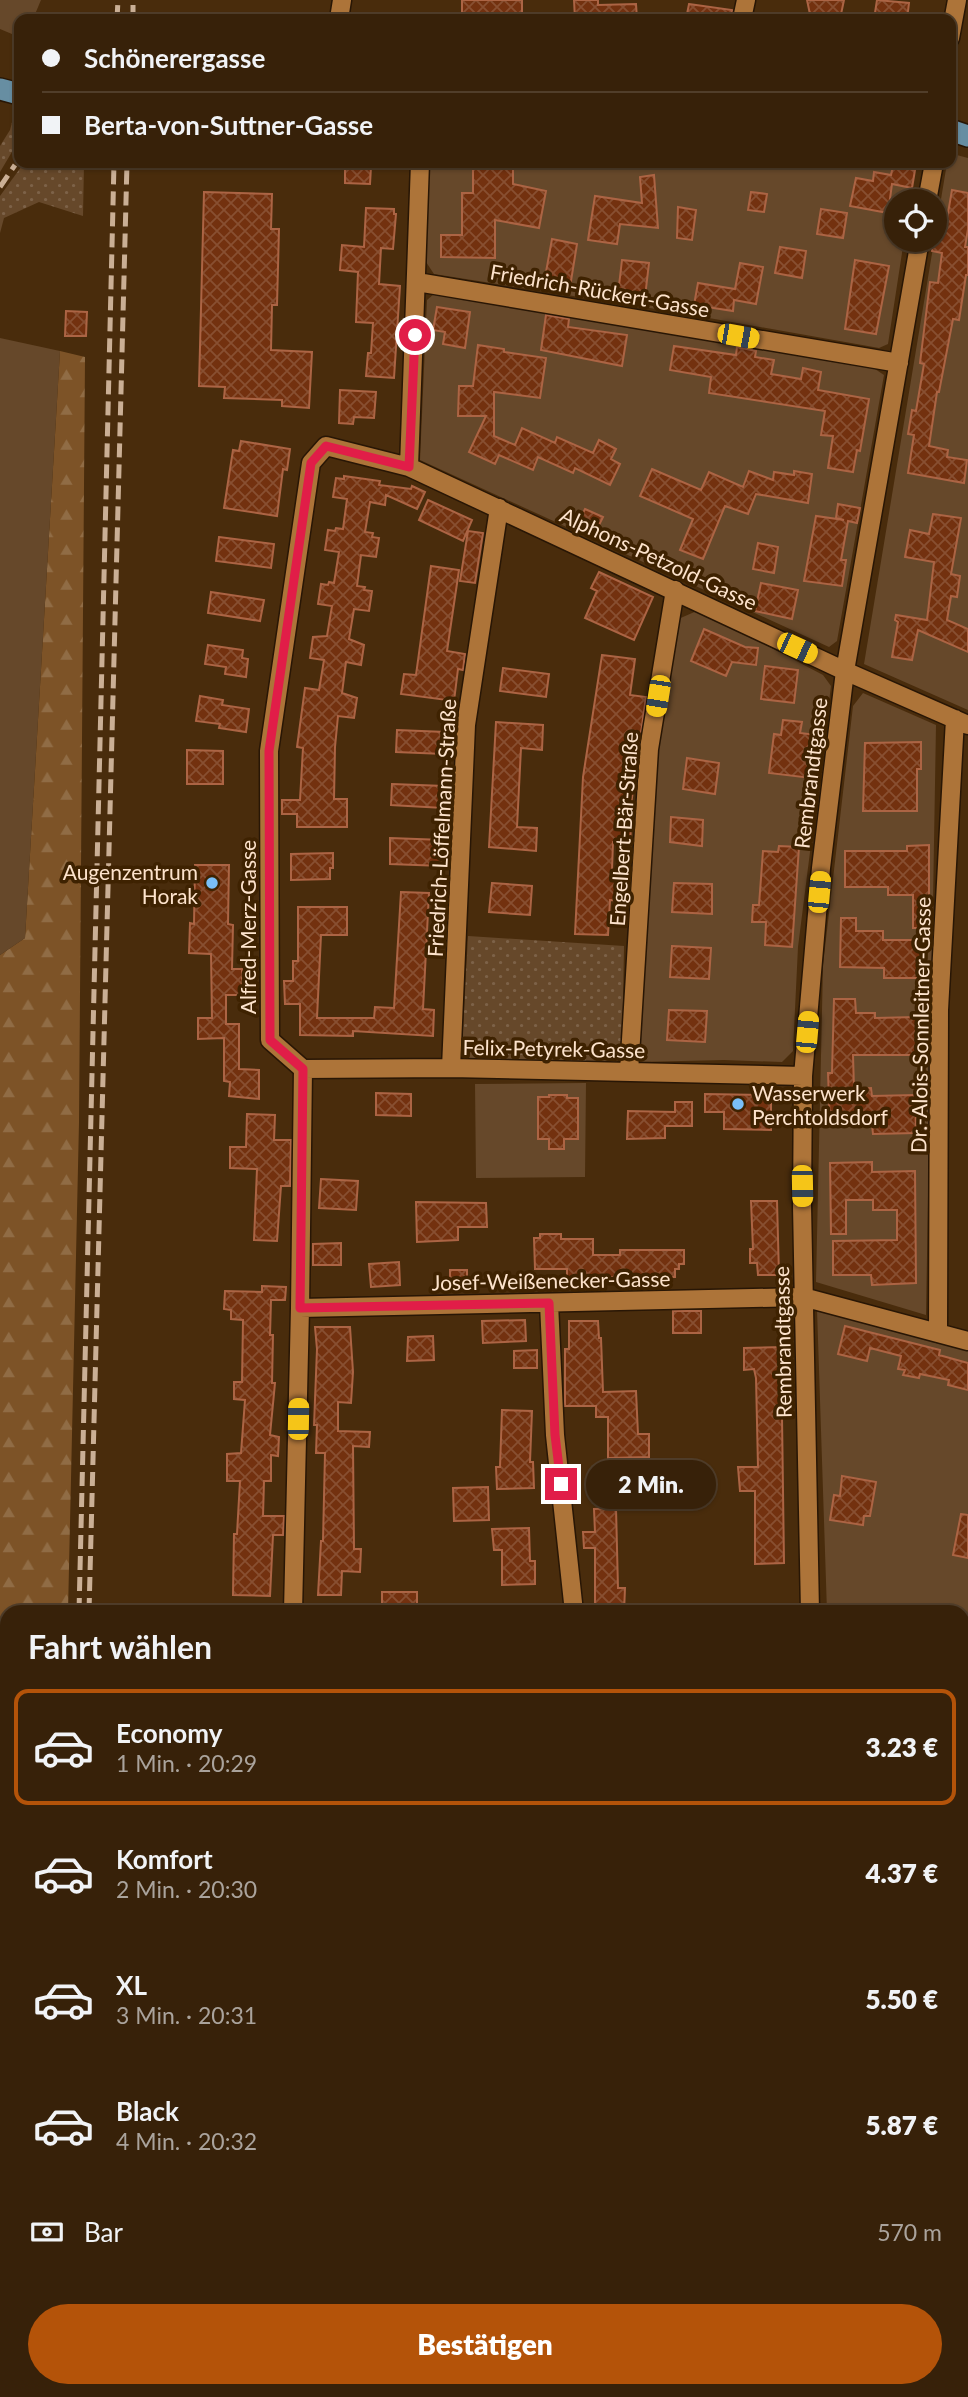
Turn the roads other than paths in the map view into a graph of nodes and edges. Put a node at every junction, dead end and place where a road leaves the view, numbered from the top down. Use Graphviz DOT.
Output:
graph roads {
  1 [pos="420,168"];
  2 [pos="933,168"];
  3 [pos="929,189"];
  4 [pos="918,252"];
  5 [pos="417,282"];
  6 [pos="899,363"];
  7 [pos="326,446"];
  8 [pos="409,467"];
  9 [pos="499,508"];
  10 [pos="675,590"];
  11 [pos="845,671"];
  12 [pos="961,722"];
  13 [pos="451,1068"];
  14 [pos="303,1069"];
  15 [pos="629,1072"];
  16 [pos="803,1076"];
  17 [pos="803,1297"];
  18 [pos="549,1303"];
  19 [pos="300,1308"];
  20 [pos="938,1333"];
  21 [pos="968,1341"];
  22 [pos="293,1605"];
  23 [pos="573,1605"];
  24 [pos="810,1605"];
  1 -- 5 [label="street"];
  2 -- 3 [label="street"];
  4 -- 6 [label="street, Rembrandtgasse"];
  5 -- 6 [label="street, Friedrich-Rückert-Gasse"];
  5 -- 8 [label="street"];
  6 -- 11 [label="street, Rembrandtgasse"];
  7 -- 8 [label="street, Alphons-Petzold-Gasse"];
  7 -- 14 [label="street, Alfred-Merz-Gasse"];
  8 -- 9 [label="street, Alphons-Petzold-Gasse"];
  9 -- 10 [label="street, Alphons-Petzold-Gasse"];
  9 -- 13 [label="street, Friedrich-Löffelmann-Straße"];
  10 -- 11 [label="street, Alphons-Petzold-Gasse"];
  10 -- 15 [label="street, Engelbert-Bär-Straße"];
  11 -- 12 [label="street, Alphons-Petzold-Gasse"];
  11 -- 16 [label="street, Rembrandtgasse"];
  12 -- 20 [label="street, Dr.-Alois-Sonnleitner-Gasse"];
  13 -- 14 [label="street, Felix-Petyrek-Gasse"];
  13 -- 15 [label="street, Felix-Petyrek-Gasse"];
  14 -- 19 [label="street"];
  15 -- 16 [label="street, Felix-Petyrek-Gasse"];
  16 -- 17 [label="street, Rembrandtgasse"];
  17 -- 18 [label="street, Josef-Weißenecker-Gasse"];
  17 -- 20 [label="street, Josef-Weißenecker-Gasse"];
  17 -- 24 [label="street, Rembrandtgasse"];
  18 -- 19 [label="street, Josef-Weißenecker-Gasse"];
  18 -- 23 [label="street"];
  19 -- 22 [label="street"];
  20 -- 21 [label="street, Josef-Weißenecker-Gasse"];
}
